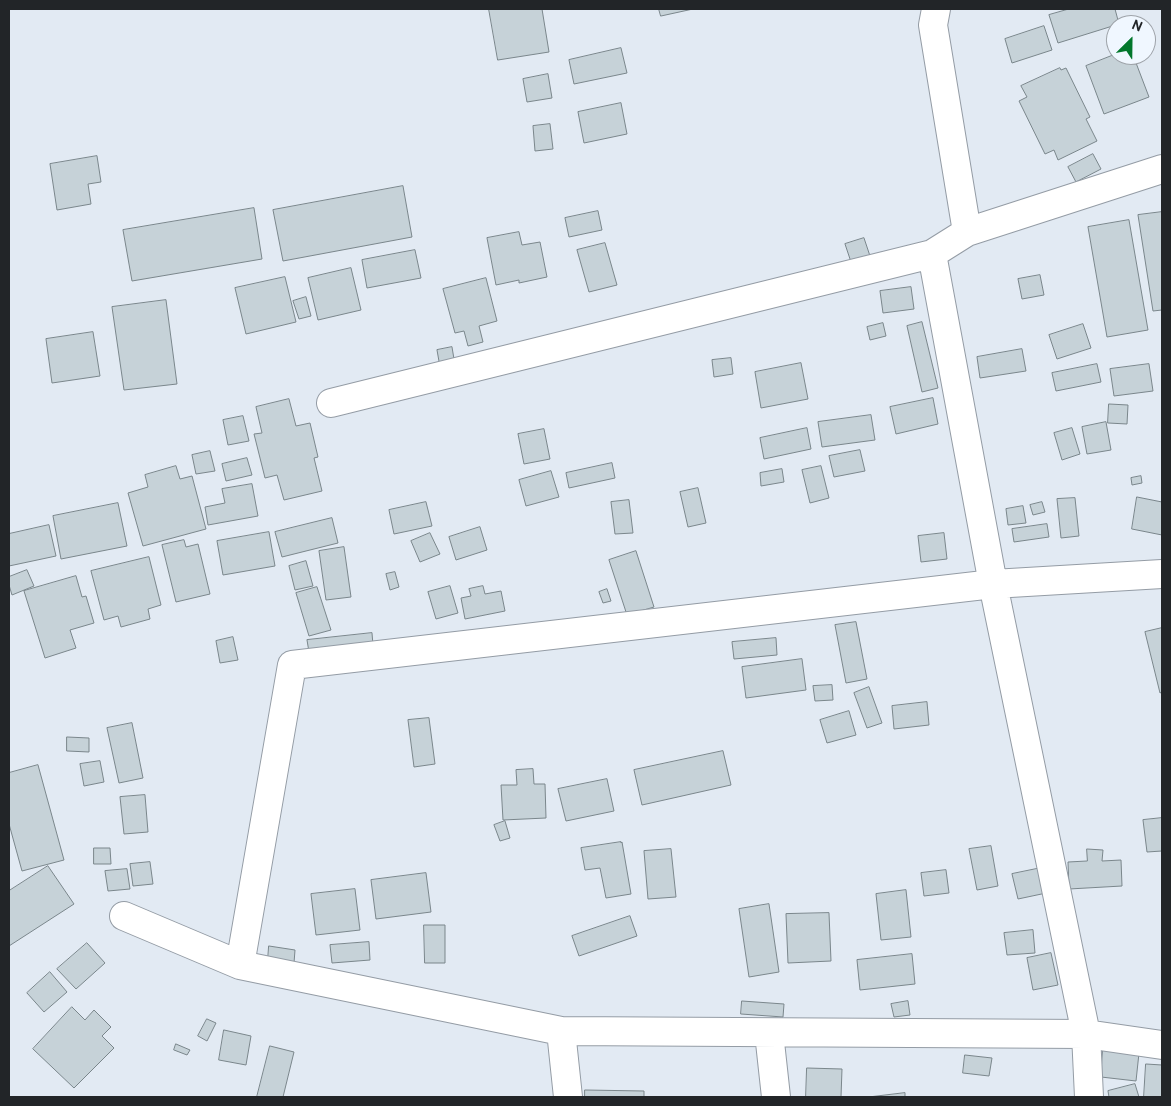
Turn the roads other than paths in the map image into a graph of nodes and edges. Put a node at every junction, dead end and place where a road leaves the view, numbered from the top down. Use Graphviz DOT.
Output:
graph roads {
  1 [pos="936,9"];
  2 [pos="1162,169"];
  3 [pos="967,232"];
  4 [pos="932,254"];
  5 [pos="331,403"];
  6 [pos="1162,574"];
  7 [pos="993,584"];
  8 [pos="124,916"];
  9 [pos="240,965"];
  10 [pos="561,1031"];
  11 [pos="769,1032"];
  12 [pos="1086,1034"];
  13 [pos="1162,1045"];
  14 [pos="568,1097"];
  15 [pos="776,1097"];
  16 [pos="1089,1097"];
  1 -- 3 [label="street"];
  2 -- 3 [label="street"];
  3 -- 4 [label="street"];
  4 -- 5 [label="street"];
  4 -- 7 [label="street"];
  6 -- 7 [label="street"];
  7 -- 9 [label="street"];
  7 -- 12 [label="street"];
  8 -- 9 [label="street"];
  9 -- 10 [label="street"];
  10 -- 11 [label="street"];
  10 -- 14 [label="street"];
  11 -- 12 [label="street"];
  11 -- 15 [label="street"];
  12 -- 13 [label="street"];
  12 -- 16 [label="street"];
}
